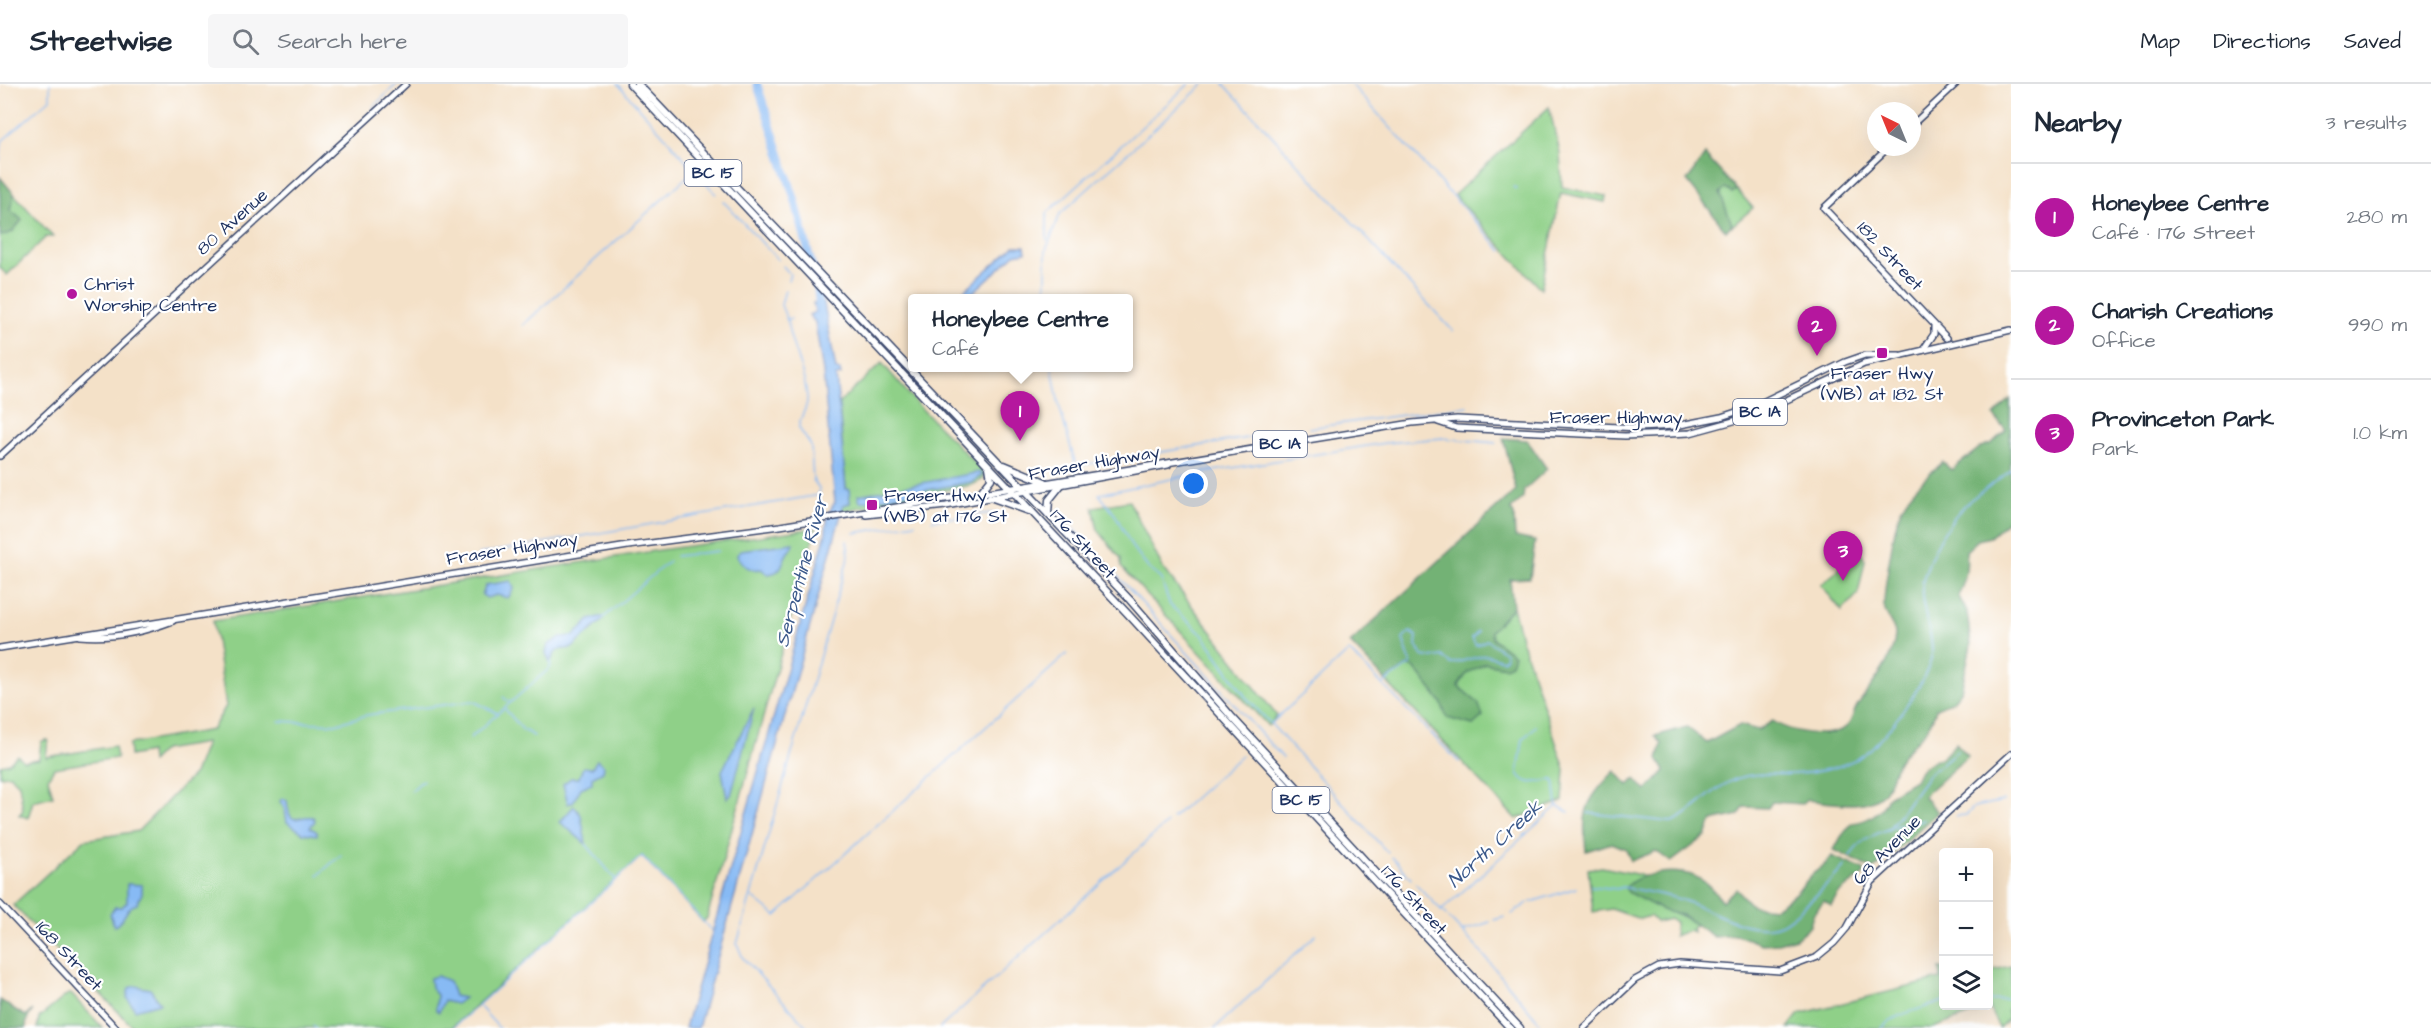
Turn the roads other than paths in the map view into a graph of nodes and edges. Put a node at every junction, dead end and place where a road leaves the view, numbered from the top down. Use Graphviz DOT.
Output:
graph roads {
  1 [pos="406,84"];
  2 [pos="630,84"];
  3 [pos="638,84"];
  4 [pos="1956,84"];
  5 [pos="1921,117"];
  6 [pos="1879,156"];
  7 [pos="1933,325"];
  8 [pos="2011,330"];
  9 [pos="1947,338"];
  10 [pos="1923,350"];
  11 [pos="1899,355"];
  12 [pos="908,367"];
  13 [pos="913,372"];
  14 [pos="1427,421"];
  15 [pos="0,456"];
  16 [pos="1208,456"];
  17 [pos="1000,463"];
  18 [pos="989,466"];
  19 [pos="1137,467"];
  20 [pos="1045,482"];
  21 [pos="1061,485"];
  22 [pos="1024,489"];
  23 [pos="1012,490"];
  24 [pos="979,494"];
  25 [pos="990,497"];
  26 [pos="1033,513"];
  27 [pos="1048,514"];
  28 [pos="844,516"];
  29 [pos="186,617"];
  30 [pos="147,623"];
  31 [pos="127,633"];
  32 [pos="72,635"];
  33 [pos="0,648"];
  34 [pos="2011,754"];
  35 [pos="0,904"];
  36 [pos="116,1028"];
  37 [pos="1510,1028"];
  38 [pos="1520,1028"];
  39 [pos="1584,1028"];
  1 -- 15 [label="main road, 80 Avenue"];
  2 -- 18 [label="highway, 176 Street / BC 15"];
  3 -- 12 [label="highway, 176 Street / BC 15"];
  4 -- 5 [label="main road"];
  6 -- 7 [label="main road, 182 Street"];
  7 -- 9 [label="main road, 182 Street"];
  7 -- 10 [label="main road"];
  8 -- 10 [label="main road, Fraser Highway / BC 1A"];
  10 -- 11 [label="main road, Fraser Highway / BC 1A"];
  11 -- 14 [label="main road, Fraser Highway / BC 1A"];
  11 -- 14 [label="main road, Fraser Highway / BC 1A"];
  13 -- 17 [label="highway, 176 Street / BC 15"];
  14 -- 16 [label="main road, Fraser Highway / BC 1A"];
  16 -- 19 [label="main road, Fraser Highway / BC 1A"];
  16 -- 21 [label="main road, Fraser Highway / BC 1A"];
  17 -- 20 [label="highway"];
  17 -- 22 [label="highway, 176 Street / BC 15"];
  18 -- 23 [label="highway, 176 Street / BC 15"];
  18 -- 24 [label="highway"];
  19 -- 20 [label="main road, Fraser Highway / BC 1A"];
  19 -- 22 [label="main road"];
  20 -- 22 [label="main road, Fraser Highway / BC 1A"];
  21 -- 22 [label="main road, Fraser Highway / BC 1A"];
  21 -- 27 [label="highway"];
  22 -- 23 [label="main road, Fraser Highway / BC 1A"];
  22 -- 27 [label="highway, 176 Street / BC 15"];
  23 -- 24 [label="main road, Fraser Highway"];
  23 -- 25 [label="main road, Fraser Highway"];
  23 -- 26 [label="highway, 176 Street / BC 15"];
  24 -- 28 [label="main road, Fraser Highway"];
  25 -- 26 [label="highway"];
  25 -- 28 [label="main road, Fraser Highway"];
  26 -- 37 [label="highway, 176 Street / BC 15"];
  27 -- 38 [label="highway, BC 15"];
  28 -- 29 [label="main road, Fraser Highway"];
  29 -- 30 [label="main road, Fraser Highway"];
  29 -- 31 [label="main road, Fraser Highway"];
  30 -- 31 [label="main road"];
  30 -- 32 [label="main road, Fraser Highway"];
  31 -- 32 [label="main road, Fraser Highway"];
  32 -- 33 [label="main road, Fraser Highway"];
  34 -- 39 [label="main road, 68 Avenue"];
  35 -- 36 [label="main road, 168 Street"];
}
